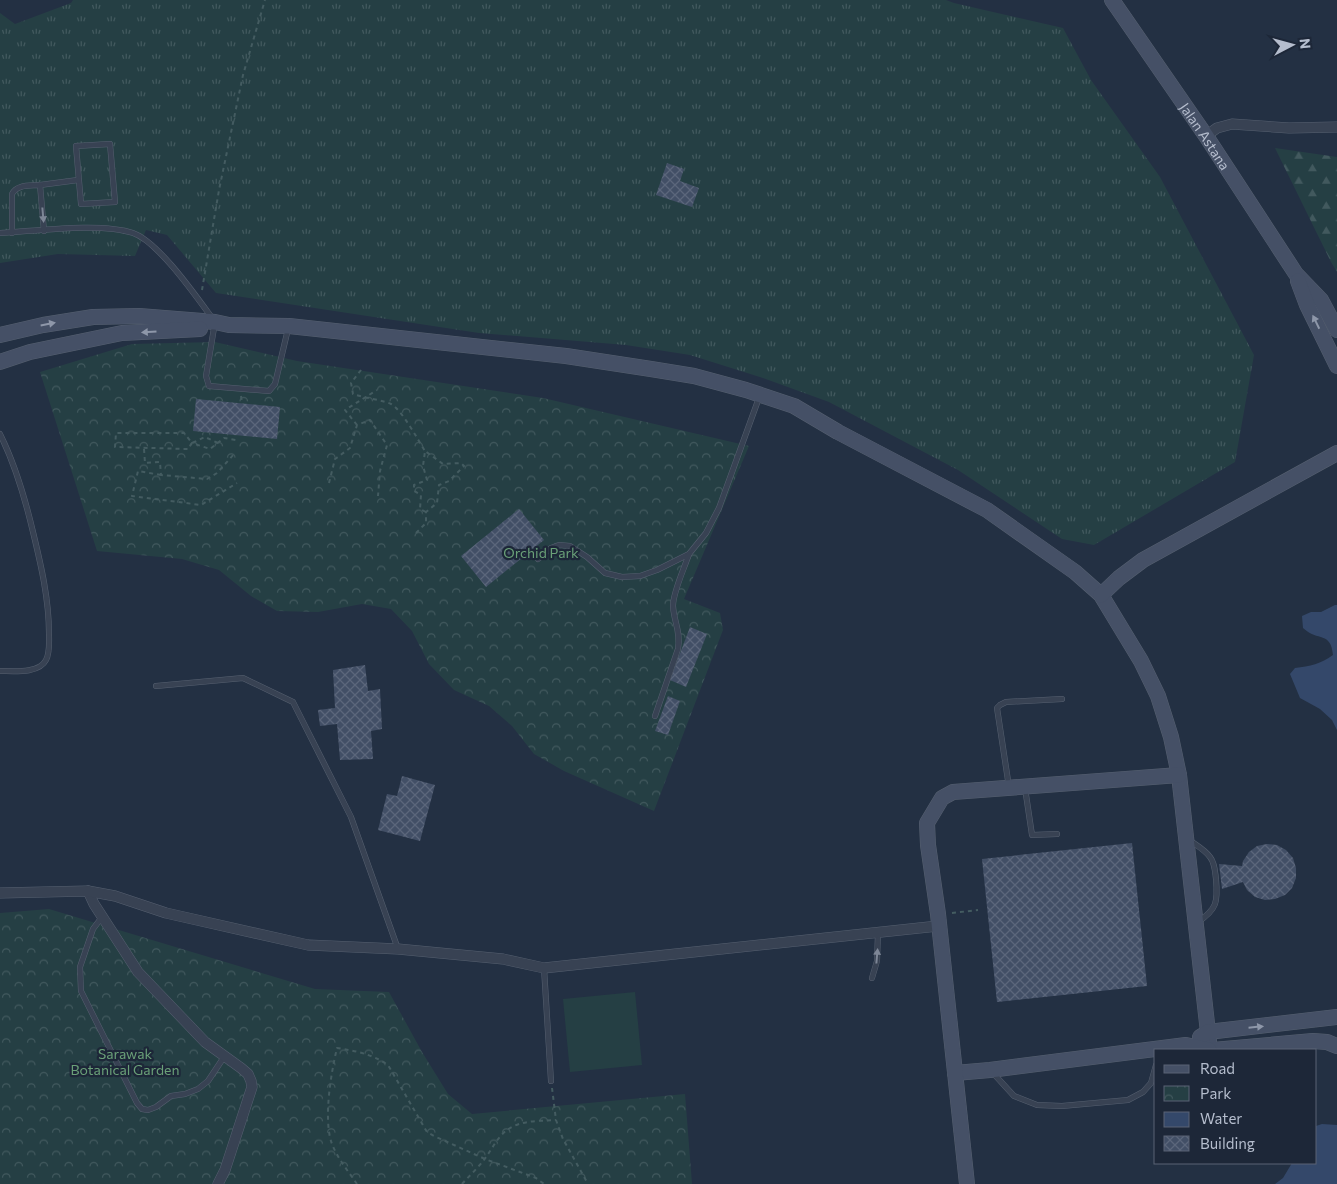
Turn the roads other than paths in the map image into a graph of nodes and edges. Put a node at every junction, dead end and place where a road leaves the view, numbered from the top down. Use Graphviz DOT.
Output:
graph roads {
  1 [pos="1112,0"];
  2 [pos="1337,127"];
  3 [pos="1206,136"];
  4 [pos="78,180"];
  5 [pos="40,185"];
  6 [pos="44,231"];
  7 [pos="12,233"];
  8 [pos="0,234"];
  9 [pos="1296,274"];
  10 [pos="220,325"];
  11 [pos="289,326"];
  12 [pos="1337,330"];
  13 [pos="0,335"];
  14 [pos="0,362"];
  15 [pos="1337,366"];
  16 [pos="760,395"];
  17 [pos="0,434"];
  18 [pos="1337,453"];
  19 [pos="689,554"];
  20 [pos="538,560"];
  21 [pos="1101,595"];
  22 [pos="0,671"];
  23 [pos="156,686"];
  24 [pos="1062,699"];
  25 [pos="655,716"];
  26 [pos="1179,775"];
  27 [pos="1009,787"];
  28 [pos="1025,787"];
  29 [pos="1057,834"];
  30 [pos="1186,839"];
  31 [pos="88,891"];
  32 [pos="0,893"];
  33 [pos="102,917"];
  34 [pos="938,920"];
  35 [pos="1196,923"];
  36 [pos="878,933"];
  37 [pos="398,949"];
  38 [pos="544,968"];
  39 [pos="872,978"];
  40 [pos="1337,1018"];
  41 [pos="1208,1032"];
  42 [pos="1186,1045"];
  43 [pos="1337,1046"];
  44 [pos="1160,1049"];
  45 [pos="1206,1049"];
  46 [pos="1211,1049"];
  47 [pos="1221,1049"];
  48 [pos="1154,1050"];
  49 [pos="224,1057"];
  50 [pos="990,1070"];
  51 [pos="1154,1072"];
  52 [pos="955,1073"];
  53 [pos="551,1081"];
  54 [pos="218,1184"];
  55 [pos="966,1184"];
  1 -- 3 [label="street, Jalan Astana"];
  2 -- 3 [label="street"];
  3 -- 9 [label="street, Jalan Astana"];
  4 -- 4 [label="lane"];
  4 -- 5 [label="lane"];
  5 -- 6 [label="lane, one-way"];
  5 -- 7 [label="lane"];
  6 -- 7 [label="lane"];
  6 -- 10 [label="lane"];
  7 -- 8 [label="lane"];
  9 -- 12 [label="street, Jalan Astana"];
  15 -- 9 [label="street, Jalan Astana, one-way"];
  10 -- 11 [label="street"];
  10 -- 11 [label="lane"];
  13 -- 10 [label="street, one-way"];
  10 -- 14 [label="street, one-way"];
  11 -- 16 [label="street"];
  16 -- 19 [label="lane"];
  16 -- 21 [label="street"];
  17 -- 22 [label="lane"];
  18 -- 21 [label="street"];
  19 -- 20 [label="lane"];
  19 -- 25 [label="lane"];
  21 -- 26 [label="street"];
  23 -- 37 [label="lane"];
  24 -- 27 [label="lane"];
  26 -- 28 [label="street"];
  26 -- 30 [label="street"];
  27 -- 28 [label="street"];
  27 -- 34 [label="street"];
  28 -- 29 [label="lane"];
  30 -- 35 [label="street"];
  30 -- 35 [label="lane"];
  31 -- 32 [label="street"];
  31 -- 33 [label="street"];
  31 -- 37 [label="street"];
  33 -- 49 [label="street"];
  33 -- 49 [label="lane"];
  34 -- 36 [label="street"];
  34 -- 52 [label="street"];
  35 -- 41 [label="street"];
  36 -- 38 [label="street"];
  39 -- 36 [label="lane, one-way"];
  37 -- 38 [label="street"];
  38 -- 53 [label="lane"];
  41 -- 40 [label="street, one-way"];
  41 -- 42 [label="street"];
  41 -- 46 [label="street"];
  42 -- 44 [label="street"];
  42 -- 45 [label="street"];
  43 -- 47 [label="street"];
  48 -- 50 [label="street"];
  49 -- 54 [label="street"];
  50 -- 51 [label="lane"];
  50 -- 52 [label="street"];
  52 -- 55 [label="street"];
}
